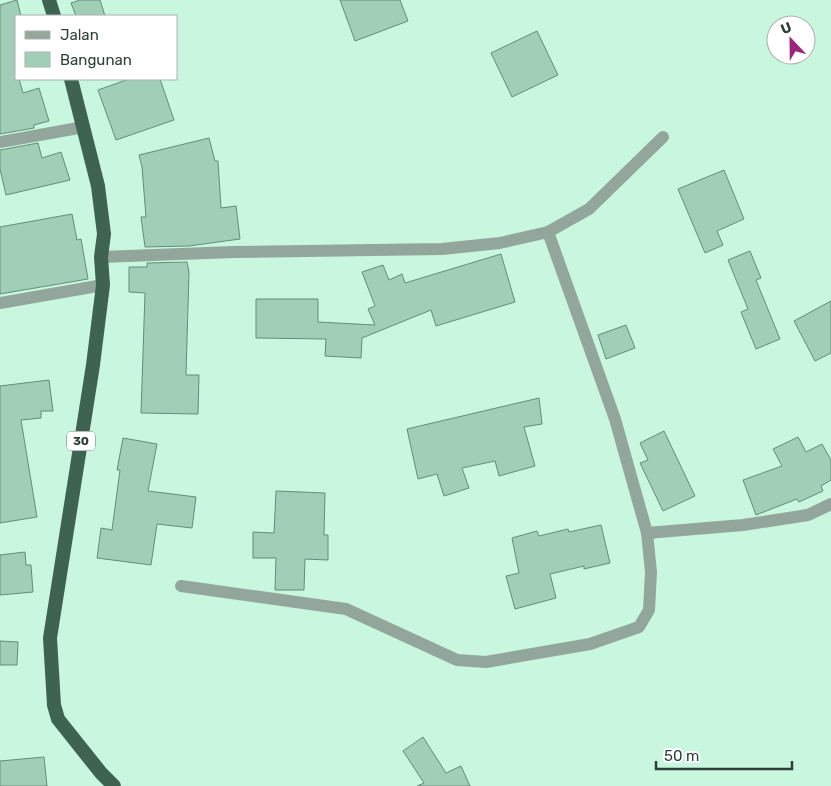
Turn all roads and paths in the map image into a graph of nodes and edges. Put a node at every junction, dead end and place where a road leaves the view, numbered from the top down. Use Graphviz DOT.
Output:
graph roads {
  1 [pos="49,0"];
  2 [pos="54,15"];
  3 [pos="71,80"];
  4 [pos="84,127"];
  5 [pos="663,137"];
  6 [pos="0,142"];
  7 [pos="548,232"];
  8 [pos="101,257"];
  9 [pos="103,285"];
  10 [pos="0,303"];
  11 [pos="831,504"];
  12 [pos="647,533"];
  13 [pos="181,586"];
  14 [pos="114,786"];
  1 -- 2 [label="highway"];
  3 -- 4 [label="highway, 30"];
  4 -- 6 [label="street"];
  4 -- 8 [label="highway, 30"];
  5 -- 7 [label="street"];
  7 -- 8 [label="street"];
  7 -- 12 [label="street"];
  8 -- 9 [label="highway, 30"];
  9 -- 10 [label="street"];
  9 -- 14 [label="highway, 30"];
  11 -- 12 [label="street"];
  12 -- 13 [label="street"];
}
